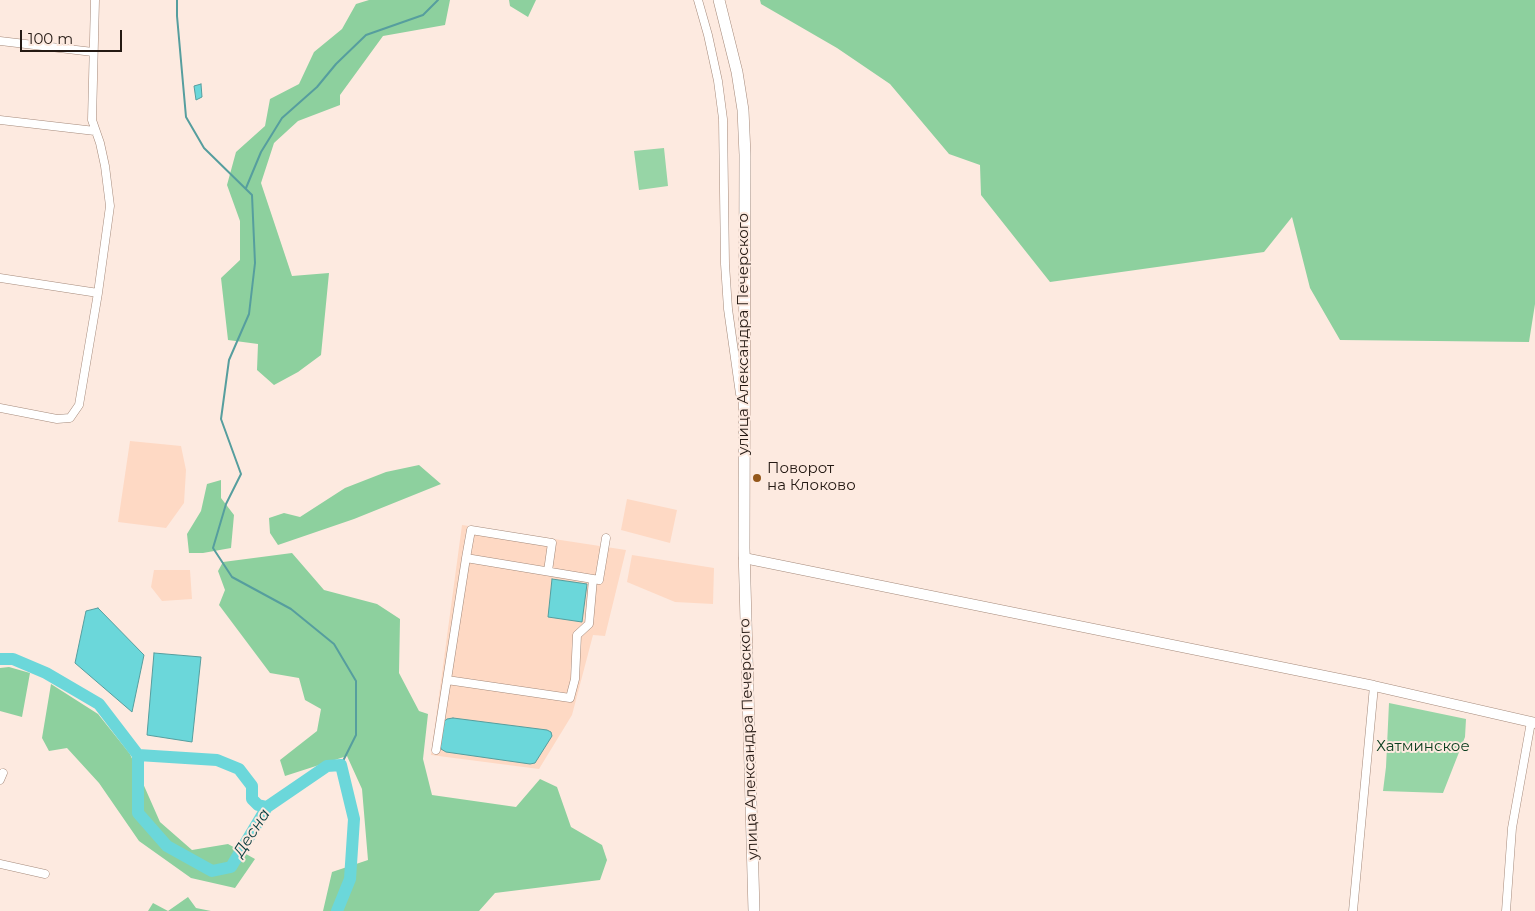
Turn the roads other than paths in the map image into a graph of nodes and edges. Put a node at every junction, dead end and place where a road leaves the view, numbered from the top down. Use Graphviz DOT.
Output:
graph roads {
  1 [pos="95,0"];
  2 [pos="698,0"];
  3 [pos="719,0"];
  4 [pos="0,41"];
  5 [pos="93,52"];
  6 [pos="0,120"];
  7 [pos="95,130"];
  8 [pos="0,278"];
  9 [pos="98,293"];
  10 [pos="0,408"];
  11 [pos="744,418"];
  12 [pos="606,538"];
  13 [pos="466,558"];
  14 [pos="744,558"];
  15 [pos="548,571"];
  16 [pos="594,579"];
  17 [pos="447,680"];
  18 [pos="1374,686"];
  19 [pos="1533,722"];
  20 [pos="436,750"];
  21 [pos="0,864"];
  22 [pos="45,874"];
  23 [pos="754,911"];
  24 [pos="1353,911"];
  25 [pos="1506,911"];
  1 -- 5 [label="street"];
  2 -- 11 [label="street"];
  3 -- 11 [label="main road, улица Александра Печерского"];
  4 -- 5 [label="street"];
  5 -- 7 [label="street"];
  6 -- 7 [label="street"];
  7 -- 9 [label="street"];
  8 -- 9 [label="street"];
  9 -- 10 [label="street"];
  11 -- 14 [label="main road, улица Александра Печерского"];
  12 -- 16 [label="street"];
  13 -- 15 [label="street"];
  13 -- 15 [label="street"];
  13 -- 17 [label="street"];
  14 -- 18 [label="street"];
  14 -- 23 [label="main road, улица Александра Печерского"];
  15 -- 16 [label="street"];
  16 -- 17 [label="street"];
  17 -- 20 [label="street"];
  18 -- 19 [label="street"];
  18 -- 24 [label="street"];
  19 -- 25 [label="street"];
  21 -- 22 [label="street"];
}
